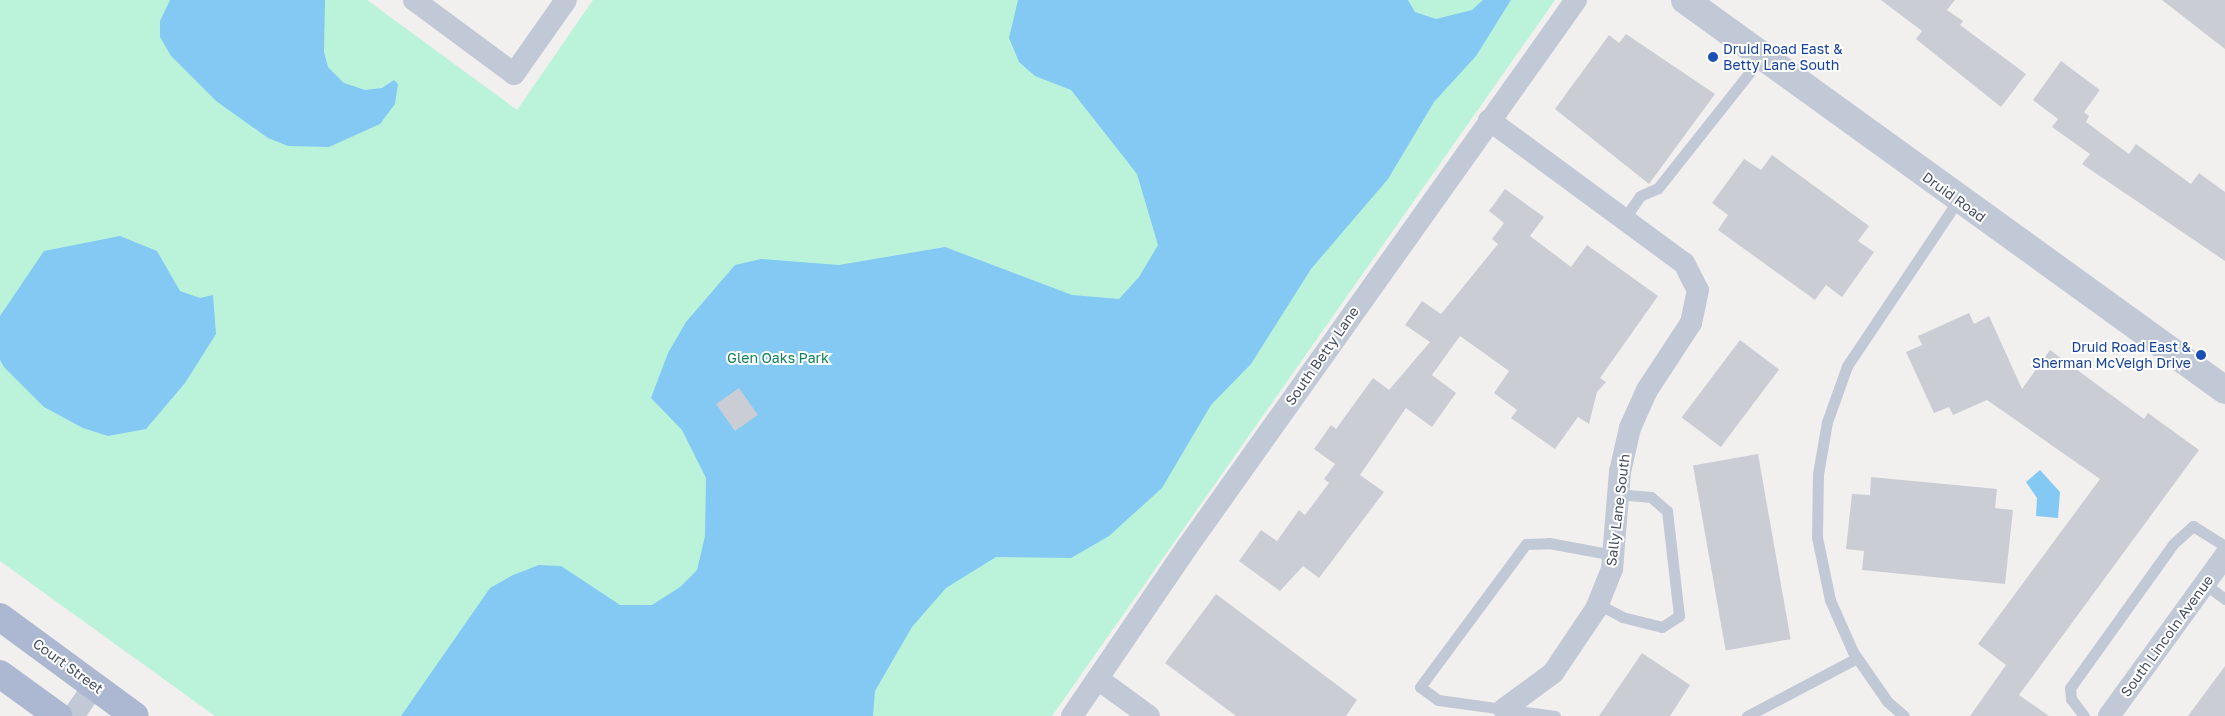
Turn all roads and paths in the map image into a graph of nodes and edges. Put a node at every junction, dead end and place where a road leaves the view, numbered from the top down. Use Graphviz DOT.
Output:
graph roads {
  1 [pos="414,0"];
  2 [pos="566,0"];
  3 [pos="1576,0"];
  4 [pos="1685,0"];
  5 [pos="1762,57"];
  6 [pos="1490,120"];
  7 [pos="1958,200"];
  8 [pos="1624,219"];
  9 [pos="2225,390"];
  10 [pos="1618,494"];
  11 [pos="2225,546"];
  12 [pos="1613,555"];
  13 [pos="2225,556"];
  14 [pos="2205,584"];
  15 [pos="2225,599"];
  16 [pos="1598,604"];
  17 [pos="0,617"];
  18 [pos="1857,658"];
  19 [pos="0,674"];
  20 [pos="1098,679"];
  21 [pos="94,686"];
  22 [pos="1505,712"];
  23 [pos="58,716"];
  24 [pos="73,716"];
  25 [pos="135,716"];
  26 [pos="1072,716"];
  27 [pos="1149,716"];
  28 [pos="1555,716"];
  29 [pos="1747,716"];
  30 [pos="1904,716"];
  31 [pos="2084,716"];
  32 [pos="2109,716"];
  1 -- 2 [label="street"];
  3 -- 6 [label="street, South Betty Lane"];
  4 -- 5 [label="street, Druid Road"];
  5 -- 7 [label="street, Druid Road"];
  5 -- 8 [label="lane"];
  6 -- 8 [label="street, Sally Lane South"];
  6 -- 20 [label="street, South Betty Lane"];
  7 -- 9 [label="street, Druid Road"];
  7 -- 18 [label="lane"];
  8 -- 10 [label="street, Sally Lane South"];
  10 -- 12 [label="street, Sally Lane South"];
  10 -- 16 [label="lane"];
  11 -- 31 [label="lane"];
  12 -- 16 [label="street, Sally Lane South"];
  12 -- 22 [label="lane"];
  13 -- 14 [label="street, South Lincoln Avenue"];
  14 -- 15 [label="lane"];
  14 -- 32 [label="street, South Lincoln Avenue"];
  16 -- 22 [label="street, Sally Lane South"];
  17 -- 21 [label="main road, Court Street"];
  18 -- 29 [label="lane"];
  18 -- 30 [label="lane"];
  19 -- 23 [label="main road"];
  20 -- 26 [label="street, South Betty Lane"];
  20 -- 27 [label="street"];
  21 -- 24 [label="street"];
  21 -- 25 [label="main road, Court Street"];
  22 -- 28 [label="lane"];
}
